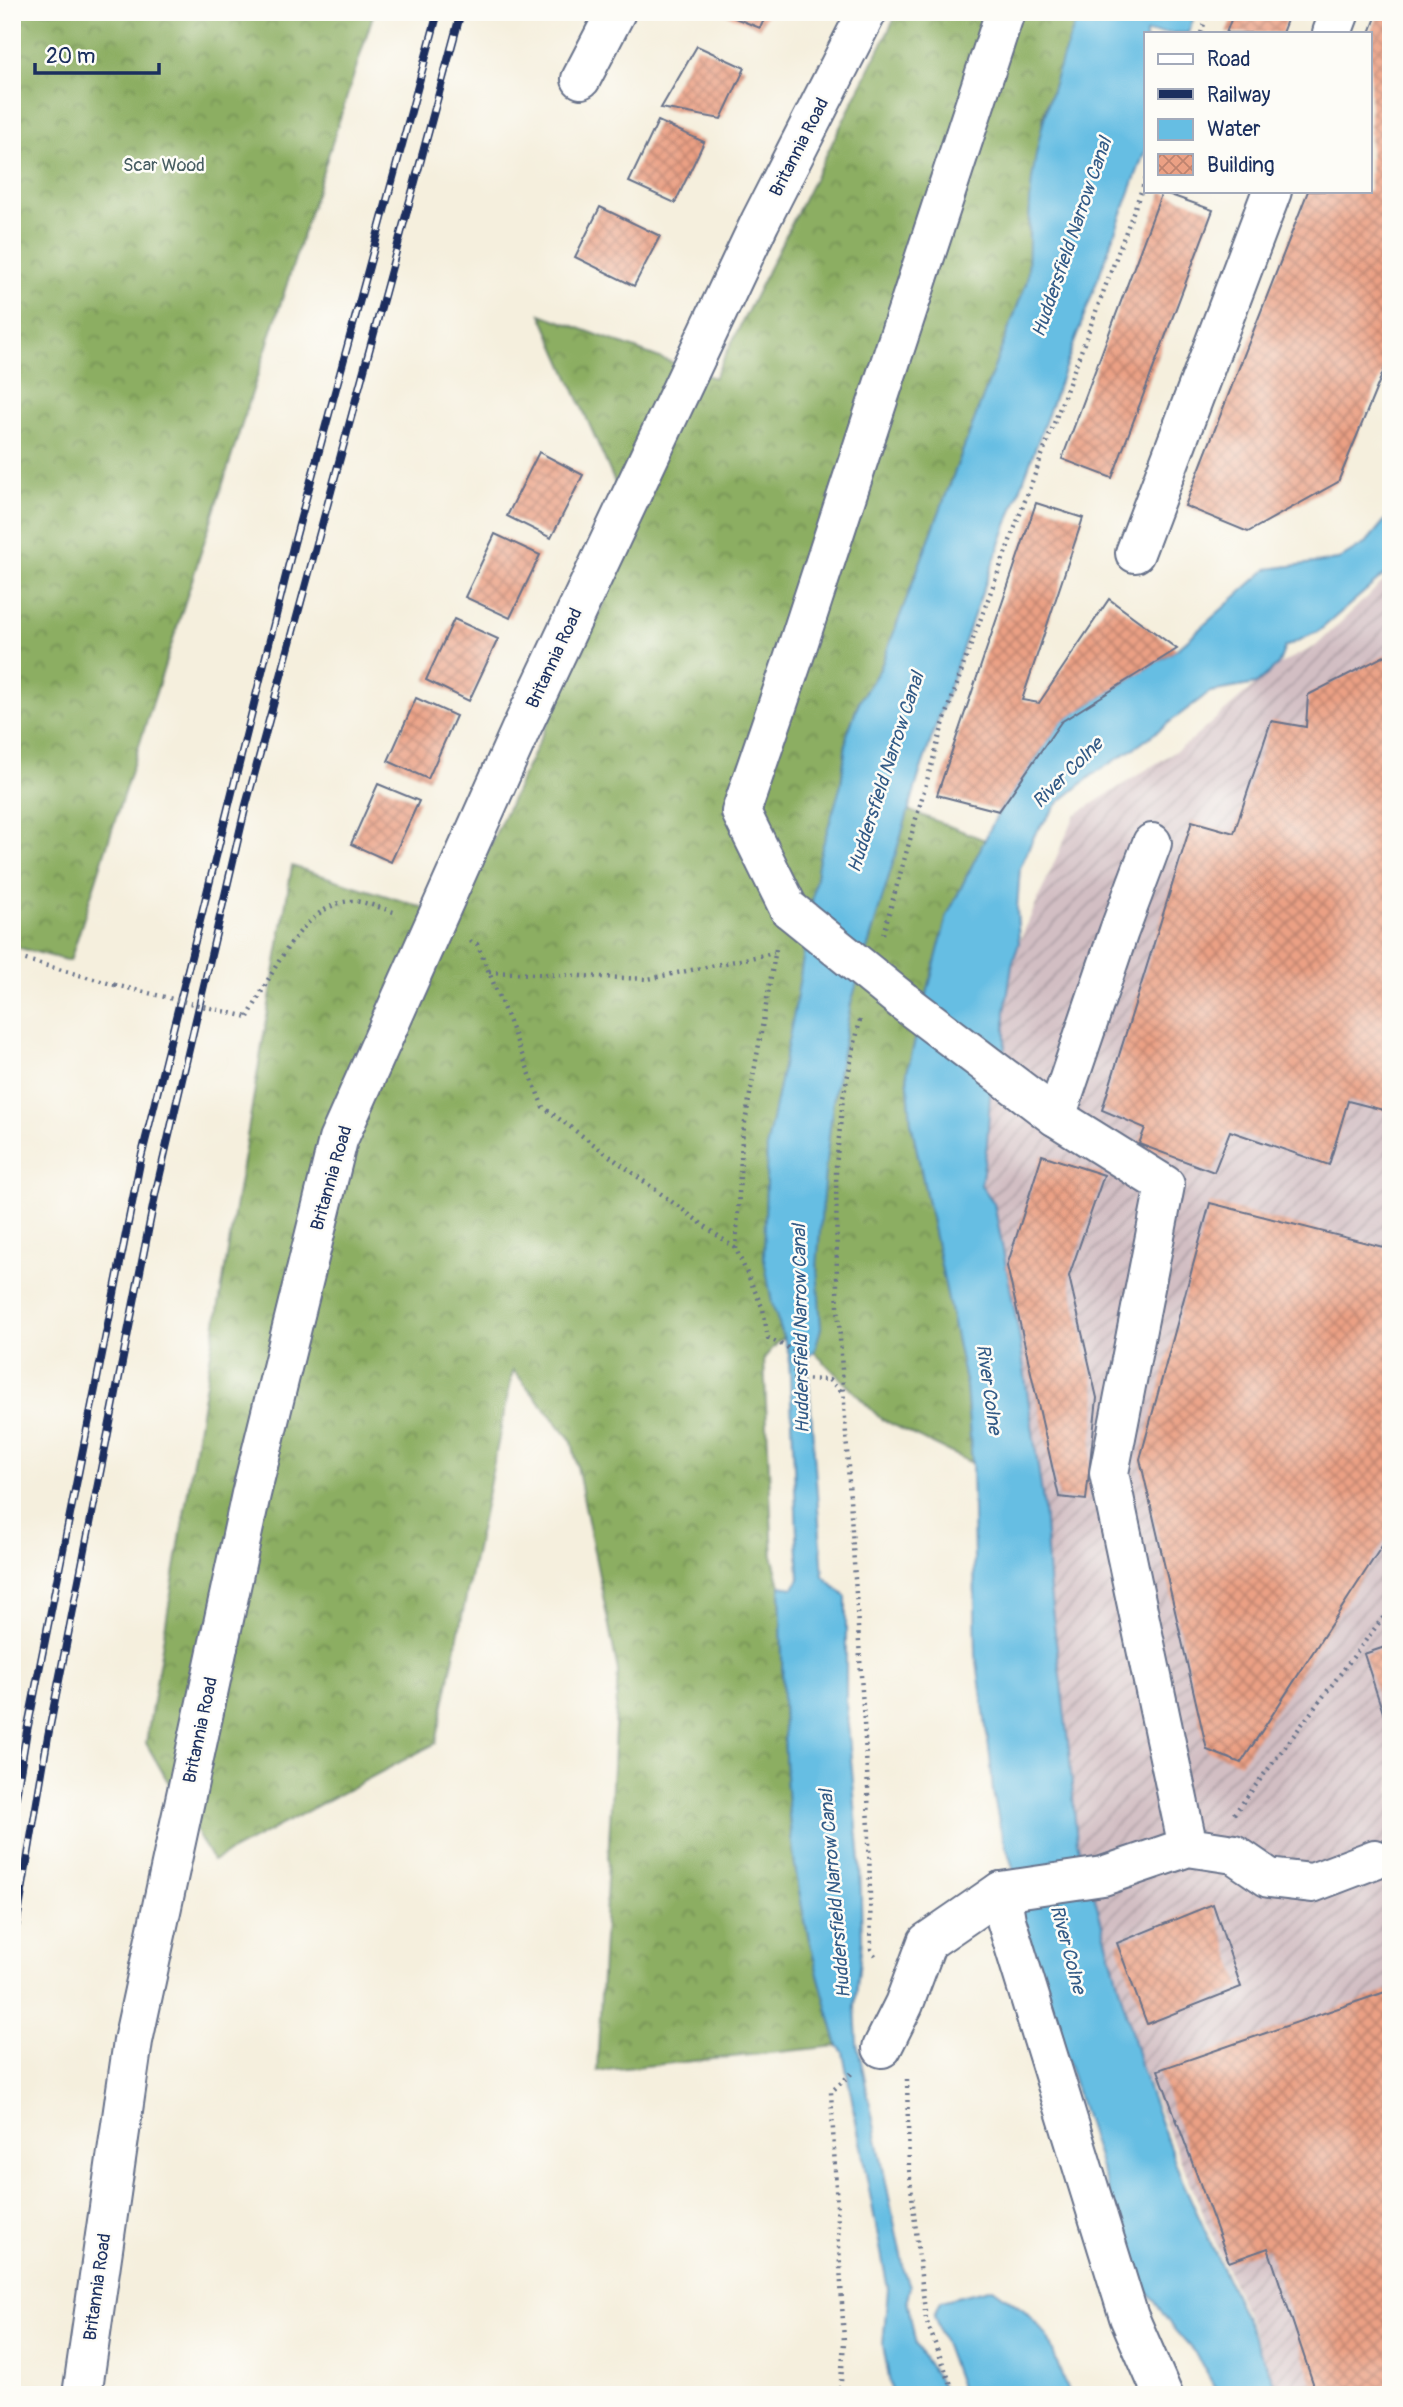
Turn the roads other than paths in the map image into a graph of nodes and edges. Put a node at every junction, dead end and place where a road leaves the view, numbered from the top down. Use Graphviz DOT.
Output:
graph roads {
  1 [pos="616,12"];
  2 [pos="867,12"];
  3 [pos="1004,12"];
  4 [pos="1340,12"];
  5 [pos="1332,32"];
  6 [pos="581,79"];
  7 [pos="1272,192"];
  8 [pos="1135,553"];
  9 [pos="1152,843"];
  10 [pos="1056,1117"];
  11 [pos="1188,1847"];
  12 [pos="1376,1859"];
  13 [pos="1007,1890"];
  14 [pos="882,2048"];
  15 [pos="82,2395"];
  16 [pos="1163,2395"];
  1 -- 6 [label="street"];
  2 -- 15 [label="street, Britannia Road"];
  3 -- 10 [label="street, bridge"];
  4 -- 5 [label="street"];
  7 -- 8 [label="street"];
  9 -- 10 [label="street"];
  10 -- 11 [label="street"];
  11 -- 12 [label="street"];
  11 -- 13 [label="street"];
  13 -- 14 [label="street"];
  13 -- 16 [label="street"];
}
